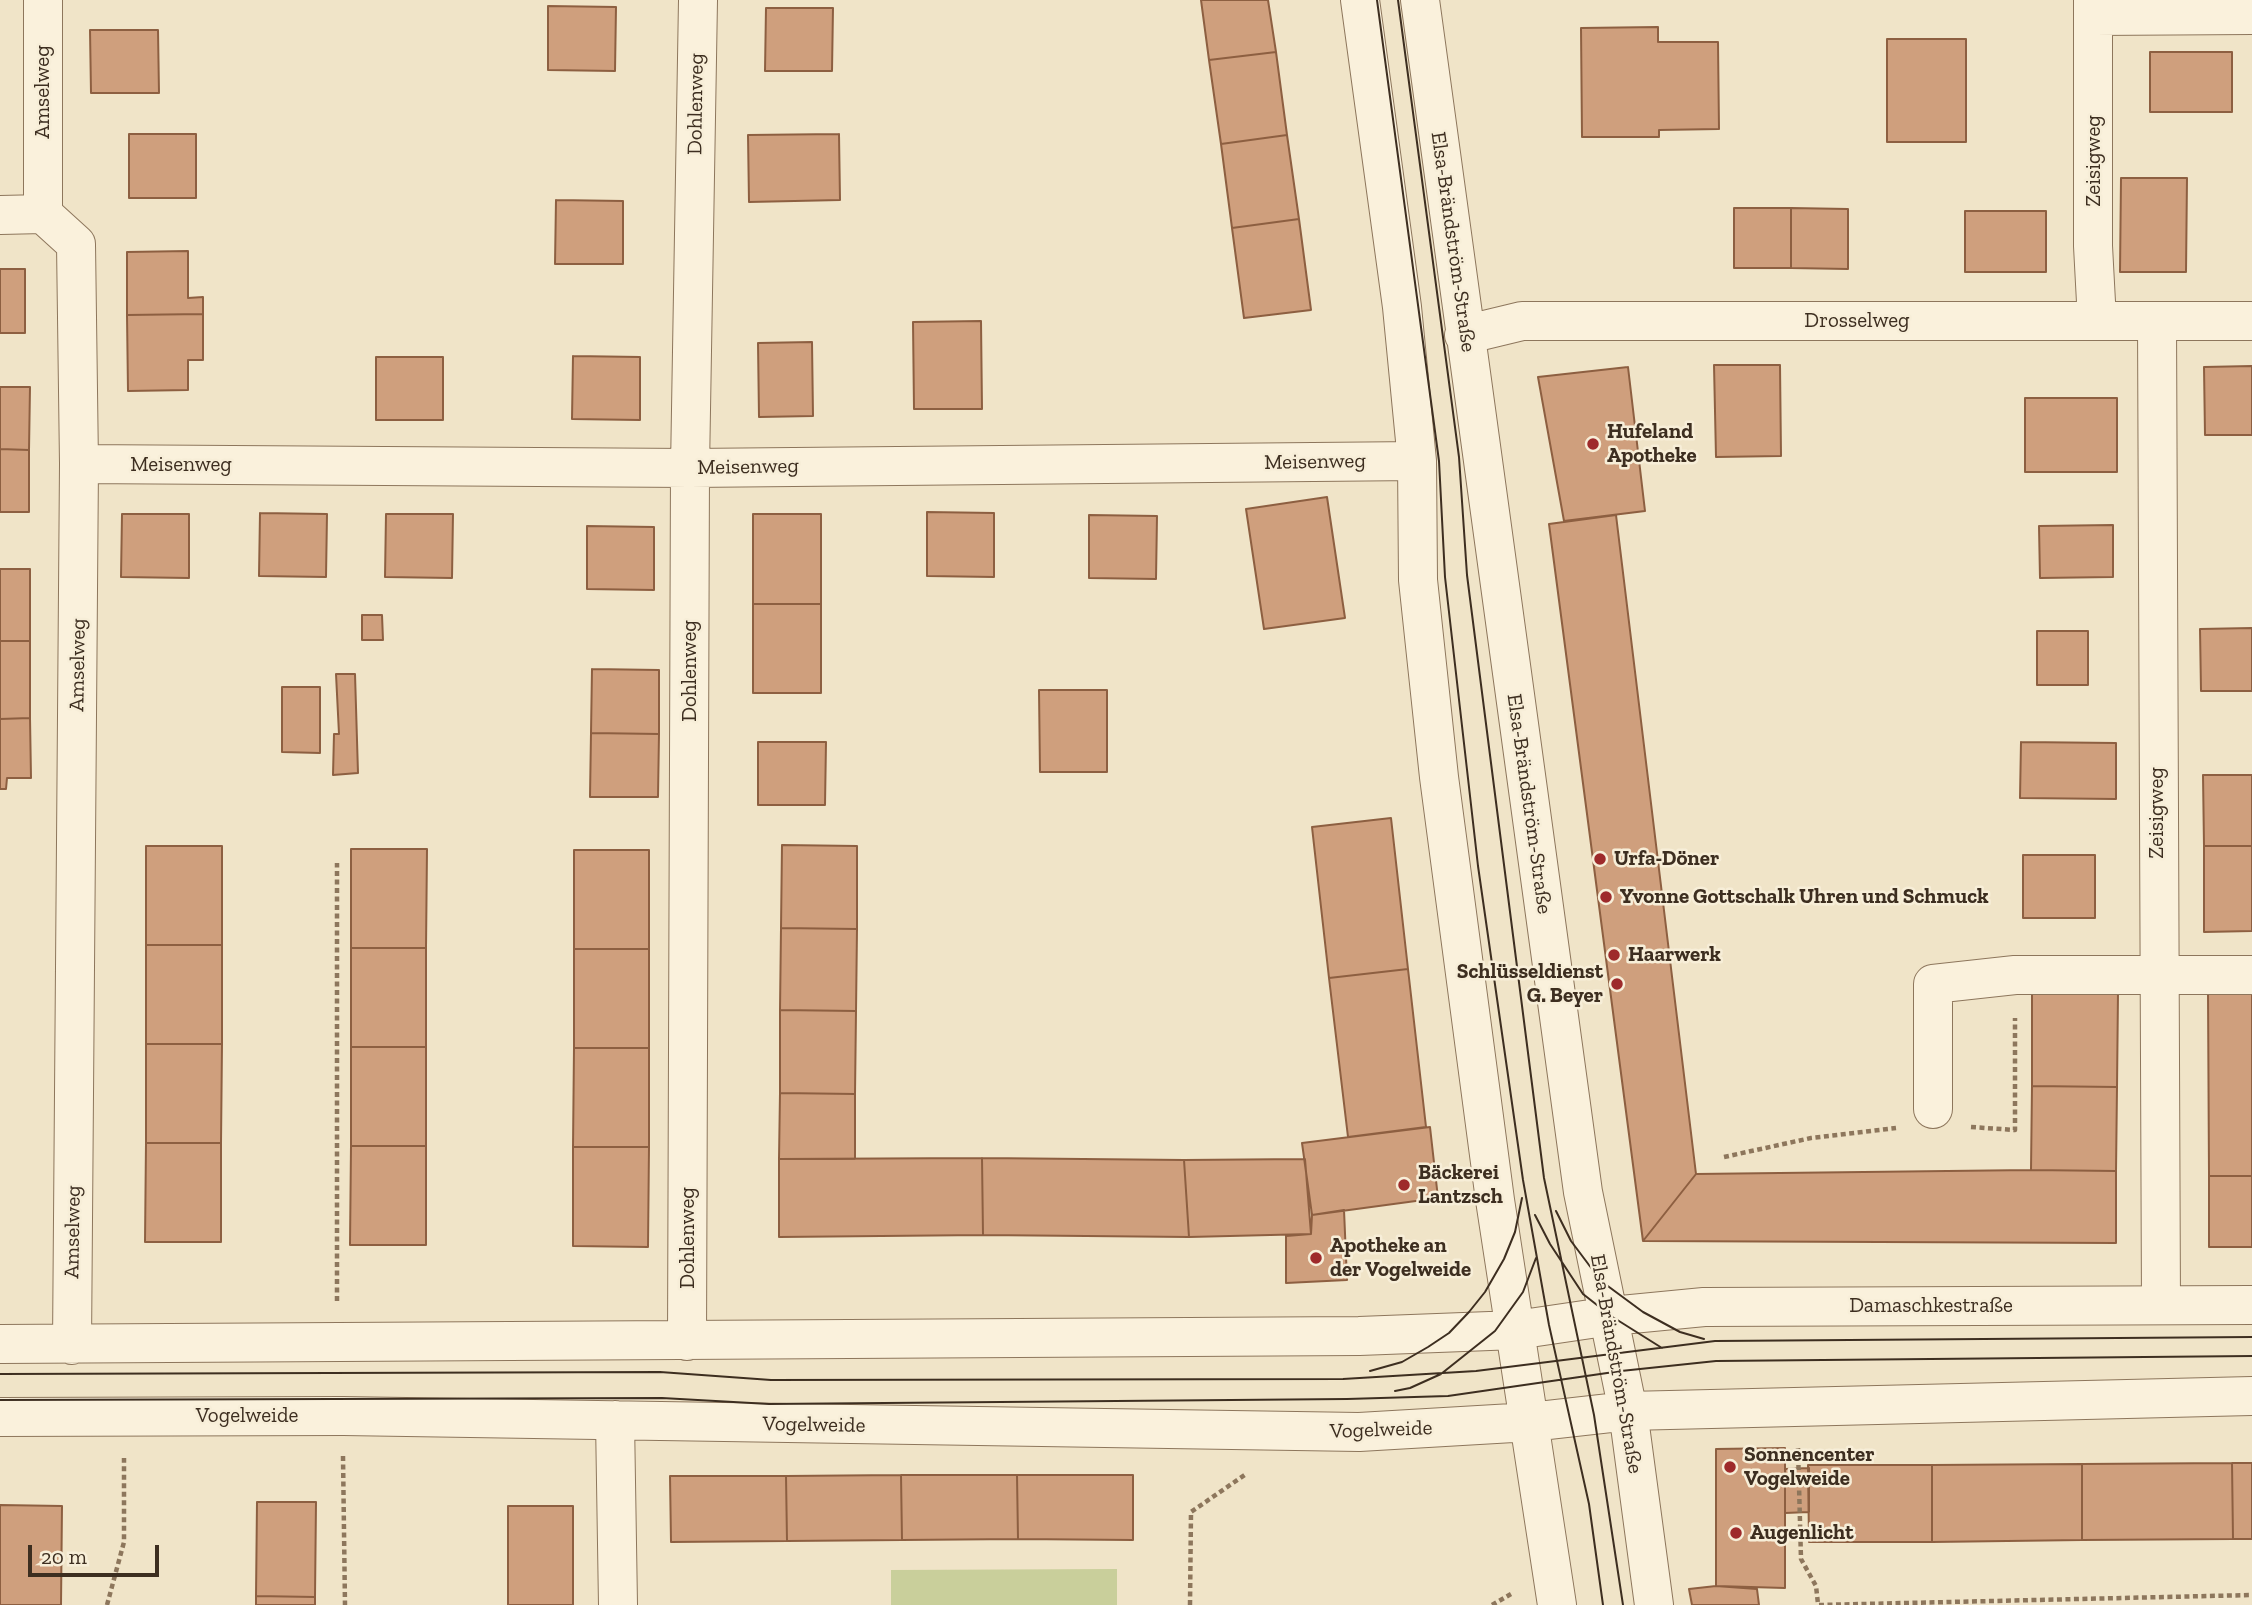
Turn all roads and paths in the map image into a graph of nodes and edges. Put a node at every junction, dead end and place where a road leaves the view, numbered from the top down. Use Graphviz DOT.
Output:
graph roads {
  1 [pos="43,0"];
  2 [pos="698,0"];
  3 [pos="1360,0"];
  4 [pos="1420,0"];
  5 [pos="2094,8"];
  6 [pos="2252,15"];
  7 [pos="43,214"];
  8 [pos="0,215"];
  9 [pos="2097,321"];
  10 [pos="2157,321"];
  11 [pos="2252,321"];
  12 [pos="1464,335"];
  13 [pos="1417,461"];
  14 [pos="79,464"];
  15 [pos="690,468"];
  16 [pos="337,863"];
  17 [pos="2158,974"];
  18 [pos="2252,975"];
  19 [pos="1933,1109"];
  20 [pos="2161,1305"];
  21 [pos="2252,1305"];
  22 [pos="1611,1316"];
  23 [pos="1516,1331"];
  24 [pos="687,1341"];
  25 [pos="337,1344"];
  26 [pos="0,1345"];
  27 [pos="72,1345"];
  28 [pos="2252,1396"];
  29 [pos="1628,1411"];
  30 [pos="124,1416"];
  31 [pos="343,1416"];
  32 [pos="0,1417"];
  33 [pos="615,1420"];
  34 [pos="1530,1422"];
  35 [pos="1798,1438"];
  36 [pos="1250,1471"];
  37 [pos="1511,1594"];
  38 [pos="2252,1595"];
  39 [pos="1819,1604"];
  40 [pos="107,1605"];
  41 [pos="345,1605"];
  42 [pos="618,1605"];
  43 [pos="1190,1605"];
  44 [pos="1492,1605"];
  45 [pos="1557,1605"];
  46 [pos="1654,1605"];
  1 -- 7 [label="street, Amselweg"];
  2 -- 15 [label="street, Dohlenweg"];
  3 -- 13 [label="street"];
  4 -- 12 [label="street, Elsa-Brändström-Straße"];
  5 -- 6 [label="street"];
  5 -- 9 [label="street, Zeisigweg"];
  7 -- 8 [label="street"];
  7 -- 14 [label="street, Amselweg"];
  9 -- 10 [label="street, Drosselweg"];
  9 -- 12 [label="street, Drosselweg"];
  10 -- 11 [label="street, Drosselweg"];
  10 -- 17 [label="street, Zeisigweg"];
  12 -- 22 [label="street, Elsa-Brändström-Straße"];
  13 -- 15 [label="street, Meisenweg"];
  13 -- 23 [label="street"];
  14 -- 15 [label="street, Meisenweg"];
  14 -- 27 [label="street, Amselweg"];
  15 -- 24 [label="street, Dohlenweg"];
  16 -- 25 [label="path"];
  17 -- 18 [label="street"];
  17 -- 19 [label="street"];
  17 -- 20 [label="street, Zeisigweg"];
  20 -- 21 [label="street, Damaschkestraße"];
  20 -- 22 [label="street, Damaschkestraße"];
  22 -- 23 [label="street"];
  22 -- 29 [label="street, Elsa-Brändström-Straße"];
  23 -- 24 [label="street"];
  23 -- 34 [label="street"];
  24 -- 25 [label="street"];
  25 -- 27 [label="street"];
  26 -- 27 [label="street"];
  28 -- 29 [label="street"];
  29 -- 34 [label="street, Vogelweide"];
  29 -- 46 [label="street, Elsa-Brändström-Straße"];
  30 -- 31 [label="street, Vogelweide"];
  30 -- 32 [label="street, Vogelweide"];
  30 -- 40 [label="path"];
  31 -- 33 [label="street, Vogelweide"];
  31 -- 41 [label="path"];
  33 -- 34 [label="street, Vogelweide"];
  33 -- 42 [label="street"];
  34 -- 45 [label="street"];
  35 -- 39 [label="path"];
  36 -- 43 [label="path"];
  37 -- 44 [label="path"];
  38 -- 39 [label="path"];
}
